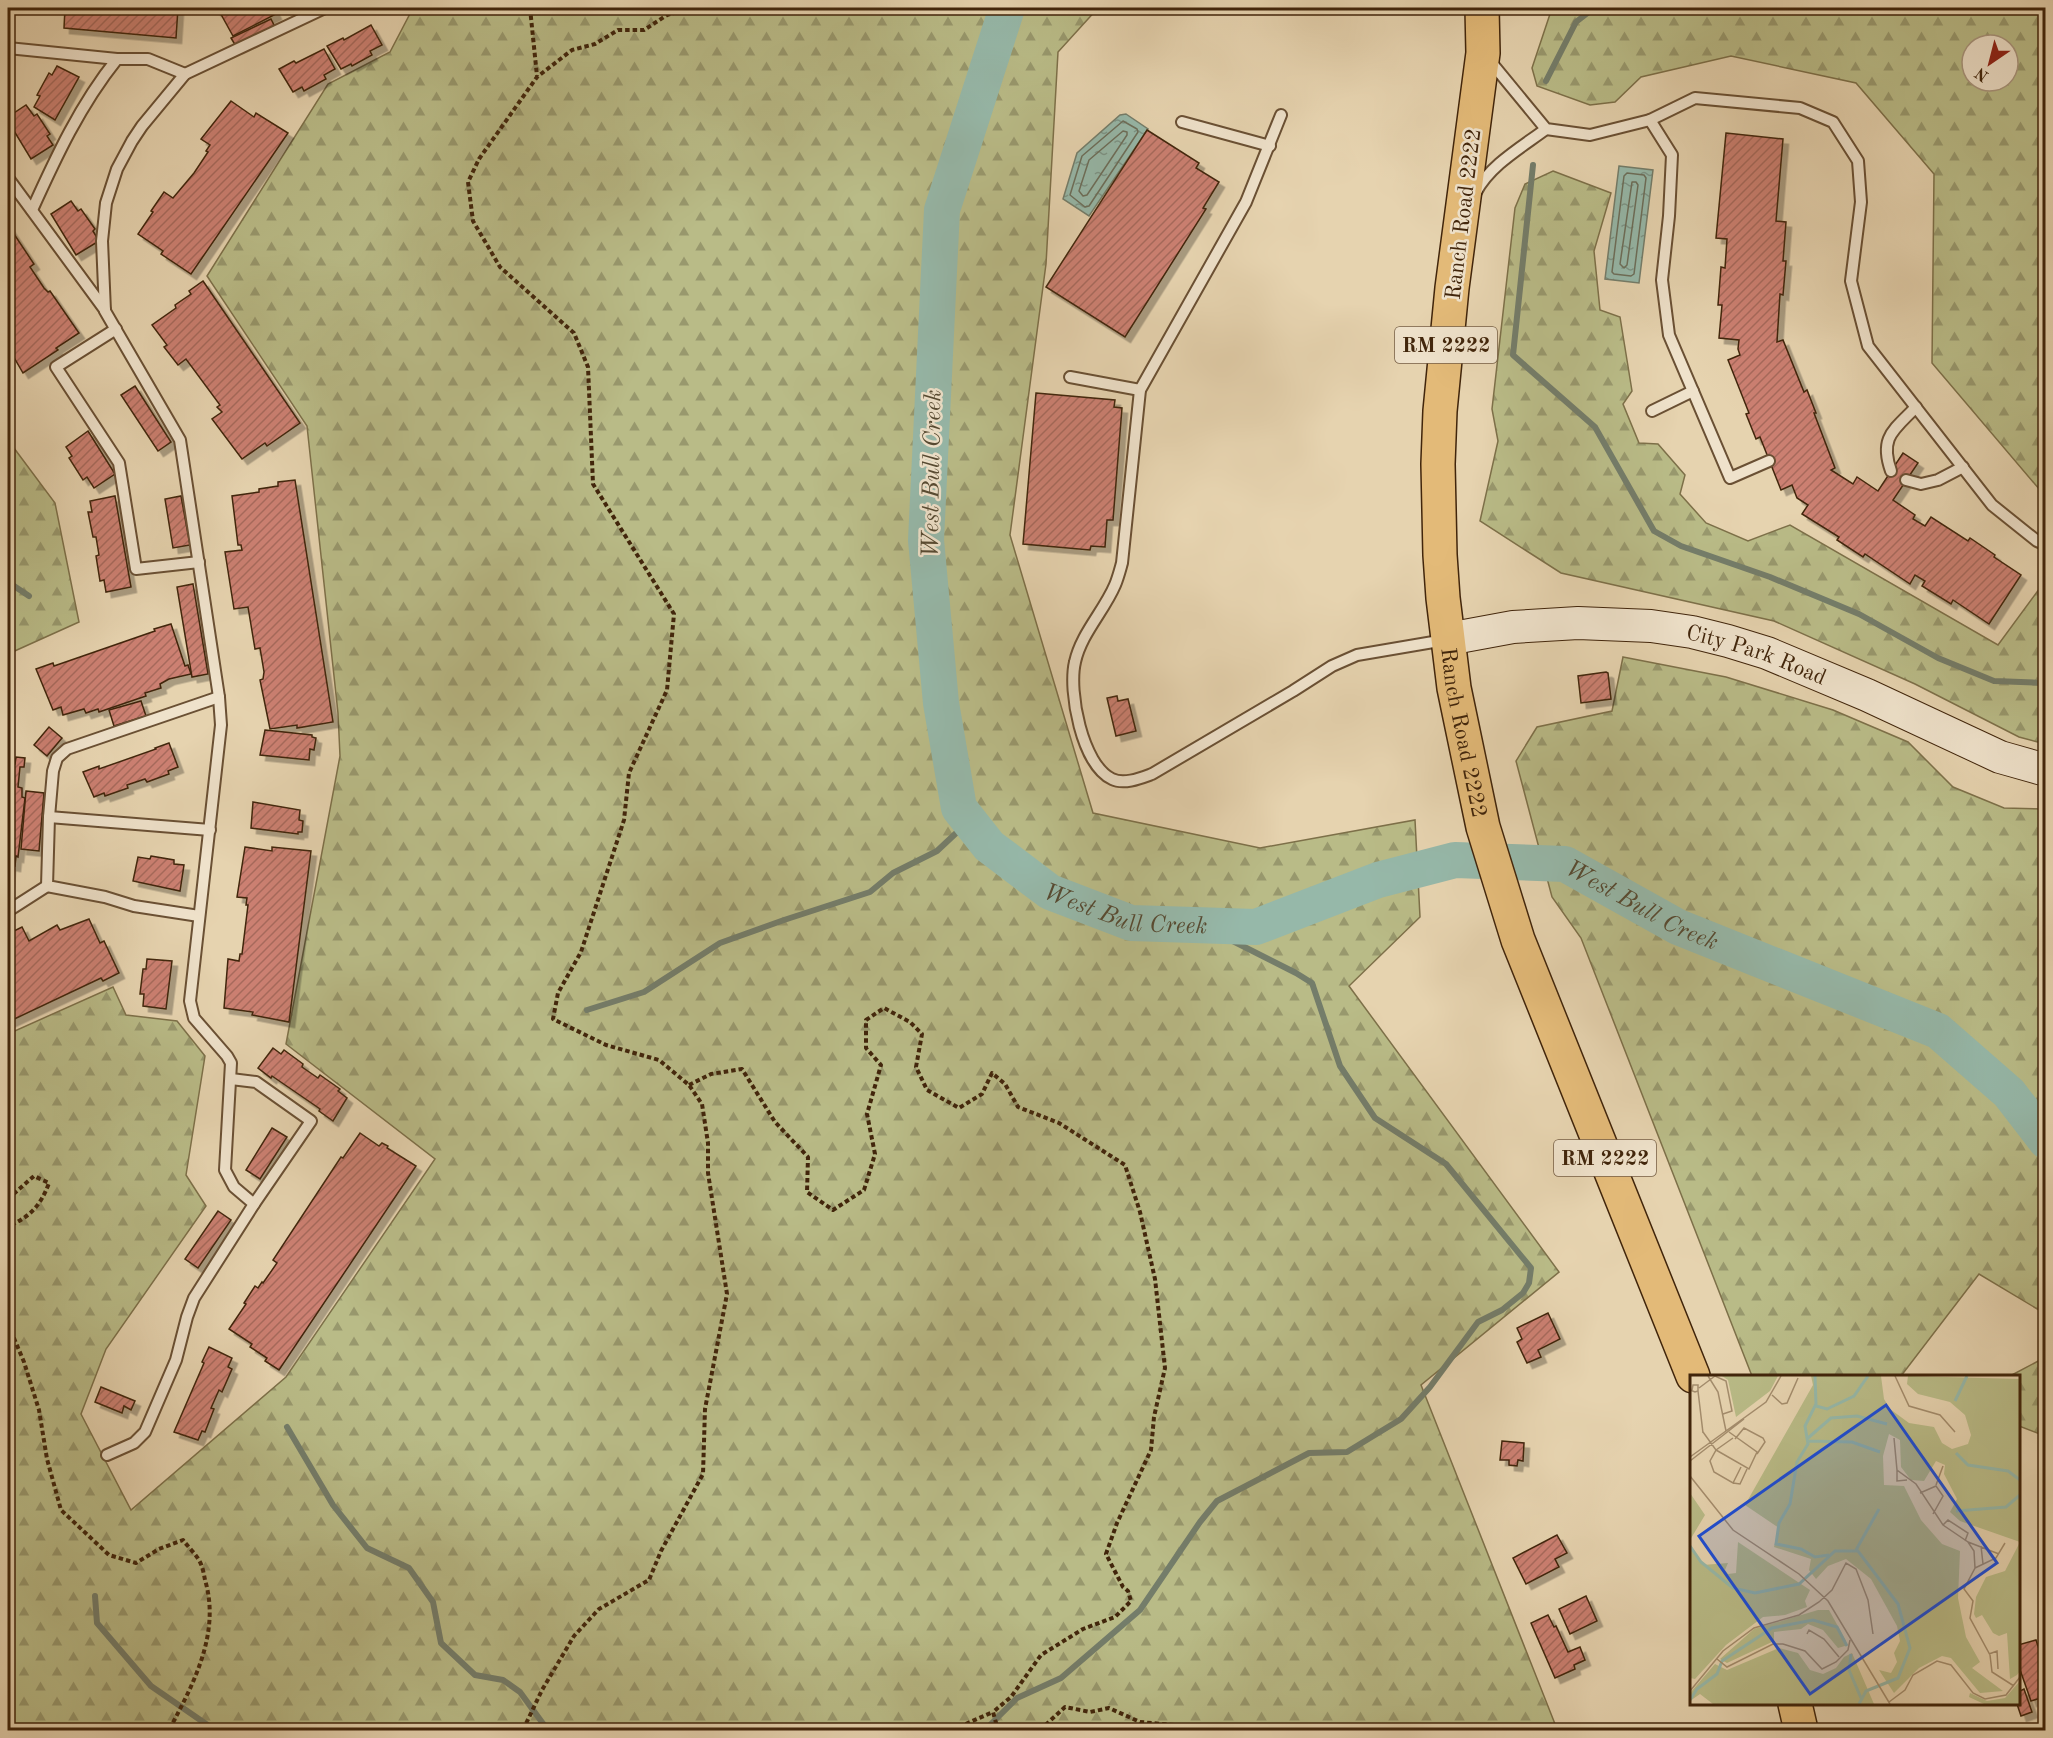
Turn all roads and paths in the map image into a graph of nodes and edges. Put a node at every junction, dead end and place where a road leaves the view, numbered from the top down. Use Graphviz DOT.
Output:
graph roads {
  1 [pos="325,8"];
  2 [pos="530,8"];
  3 [pos="691,8"];
  4 [pos="1482,8"];
  5 [pos="1497,8"];
  6 [pos="8,48"];
  7 [pos="1483,53"];
  8 [pos="117,59"];
  9 [pos="185,74"];
  10 [pos="537,77"];
  11 [pos="1281,115"];
  12 [pos="1650,120"];
  13 [pos="1182,122"];
  14 [pos="1546,129"];
  15 [pos="1270,146"];
  16 [pos="8,178"];
  17 [pos="32,210"];
  18 [pos="1461,222"];
  19 [pos="105,311"];
  20 [pos="116,329"];
  21 [pos="1070,377"];
  22 [pos="1140,390"];
  23 [pos="1693,391"];
  24 [pos="1916,407"];
  25 [pos="1652,411"];
  26 [pos="1769,461"];
  27 [pos="1963,467"];
  28 [pos="1891,471"];
  29 [pos="1906,480"];
  30 [pos="2046,545"];
  31 [pos="199,562"];
  32 [pos="1448,639"];
  33 [pos="219,696"];
  34 [pos="2046,770"];
  35 [pos="49,817"];
  36 [pos="210,830"];
  37 [pos="47,886"];
  38 [pos="8,911"];
  39 [pos="199,916"];
  40 [pos="231,1078"];
  41 [pos="689,1085"];
  42 [pos="8,1199"];
  43 [pos="254,1204"];
  44 [pos="8,1227"];
  45 [pos="8,1324"];
  46 [pos="1691,1375"];
  47 [pos="107,1455"];
  48 [pos="1795,1705"];
  49 [pos="993,1712"];
  50 [pos="169,1731"];
  51 [pos="523,1731"];
  52 [pos="952,1731"];
  53 [pos="998,1731"];
  54 [pos="1040,1731"];
  55 [pos="1190,1731"];
  56 [pos="1801,1731"];
  1 -- 9 [label="lane"];
  2 -- 10 [label="path"];
  3 -- 10 [label="path"];
  4 -- 7 [label="main road, Ranch Road 2222 / RM 2222"];
  5 -- 7 [label="main road, Ranch Road 2222 / RM 2222"];
  6 -- 8 [label="lane"];
  7 -- 14 [label="lane"];
  7 -- 18 [label="main road, Ranch Road 2222 / RM 2222"];
  8 -- 9 [label="lane"];
  8 -- 17 [label="lane"];
  9 -- 19 [label="lane"];
  10 -- 41 [label="path"];
  11 -- 15 [label="lane"];
  12 -- 14 [label="lane"];
  12 -- 23 [label="lane"];
  12 -- 24 [label="lane"];
  13 -- 15 [label="lane"];
  14 -- 18 [label="lane"];
  15 -- 22 [label="lane"];
  16 -- 17 [label="lane"];
  17 -- 19 [label="lane"];
  18 -- 32 [label="main road, Ranch Road 2222 / RM 2222"];
  19 -- 20 [label="lane"];
  20 -- 31 [label="lane"];
  20 -- 31 [label="lane"];
  21 -- 22 [label="lane"];
  22 -- 32 [label="lane"];
  23 -- 25 [label="lane"];
  23 -- 26 [label="lane"];
  24 -- 27 [label="lane"];
  24 -- 28 [label="lane"];
  27 -- 29 [label="lane"];
  27 -- 30 [label="lane"];
  31 -- 33 [label="lane"];
  32 -- 34 [label="street, City Park Road"];
  32 -- 46 [label="main road, Ranch Road 2222 / RM 2222"];
  33 -- 35 [label="lane"];
  33 -- 36 [label="lane"];
  35 -- 36 [label="lane"];
  35 -- 37 [label="lane"];
  36 -- 39 [label="lane"];
  37 -- 38 [label="lane"];
  37 -- 39 [label="lane"];
  39 -- 40 [label="lane"];
  40 -- 43 [label="lane"];
  40 -- 43 [label="lane"];
  41 -- 49 [label="path"];
  41 -- 51 [label="path"];
  42 -- 44 [label="path"];
  43 -- 47 [label="lane"];
  45 -- 50 [label="path"];
  48 -- 56 [label="main road"];
  49 -- 52 [label="path"];
  49 -- 53 [label="path"];
  54 -- 55 [label="path"];
}
